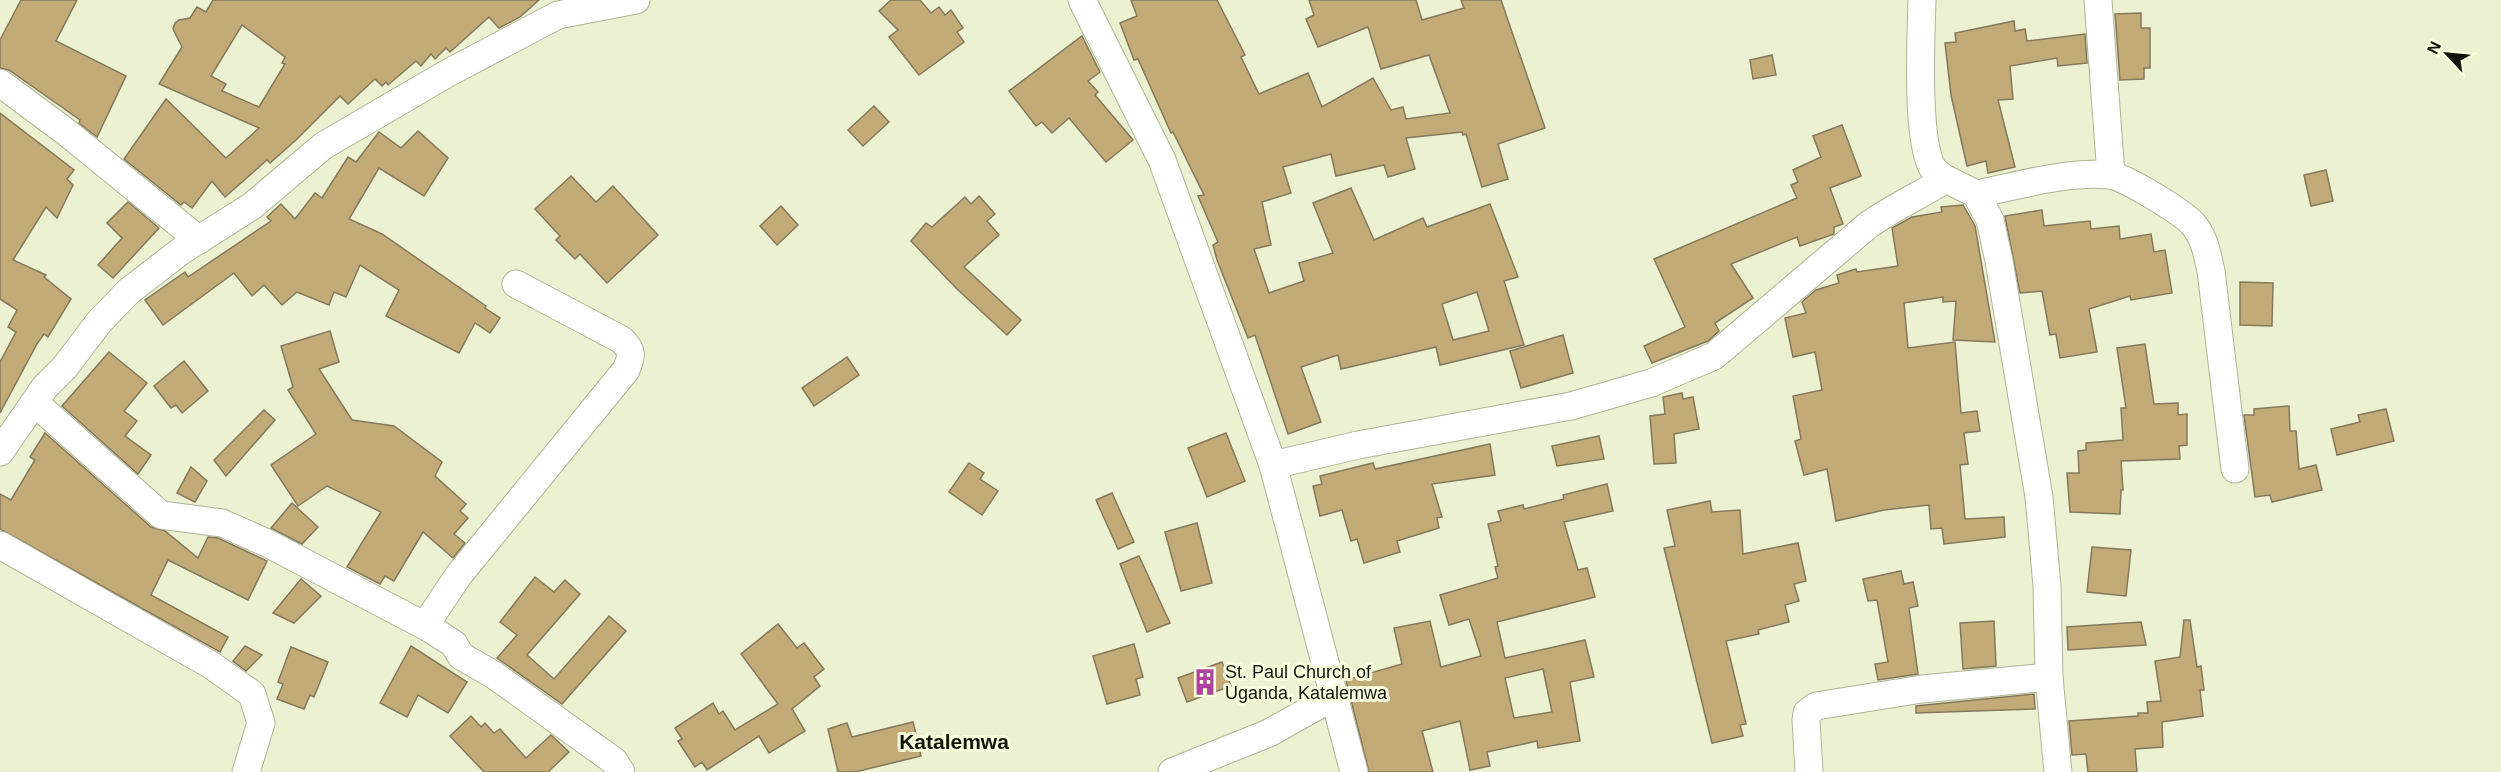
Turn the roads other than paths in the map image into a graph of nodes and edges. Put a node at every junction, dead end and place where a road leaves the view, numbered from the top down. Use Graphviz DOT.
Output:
graph roads {
  1 [pos="636,0"];
  2 [pos="1082,0"];
  3 [pos="1922,0"];
  4 [pos="2098,0"];
  5 [pos="550,7"];
  6 [pos="0,83"];
  7 [pos="2111,175"];
  8 [pos="1946,179"];
  9 [pos="1976,194"];
  10 [pos="199,240"];
  11 [pos="516,284"];
  12 [pos="35,403"];
  13 [pos="0,452"];
  14 [pos="1273,465"];
  15 [pos="2235,469"];
  16 [pos="0,545"];
  17 [pos="429,628"];
  18 [pos="2049,677"];
  19 [pos="1333,697"];
  20 [pos="246,772"];
  21 [pos="621,772"];
  22 [pos="1172,772"];
  23 [pos="1354,772"];
  24 [pos="1809,772"];
  25 [pos="2058,772"];
  1 -- 5 [label="street"];
  2 -- 14 [label="street"];
  3 -- 8 [label="street"];
  4 -- 7 [label="street"];
  5 -- 10 [label="street"];
  6 -- 10 [label="street"];
  7 -- 9 [label="street"];
  7 -- 15 [label="street"];
  8 -- 9 [label="street"];
  8 -- 14 [label="street"];
  9 -- 18 [label="street"];
  10 -- 12 [label="street"];
  11 -- 17 [label="street"];
  12 -- 13 [label="street"];
  12 -- 17 [label="street"];
  14 -- 19 [label="street"];
  16 -- 20 [label="street"];
  17 -- 21 [label="street"];
  18 -- 24 [label="street"];
  18 -- 25 [label="street"];
  19 -- 22 [label="street"];
  19 -- 23 [label="street"];
}
